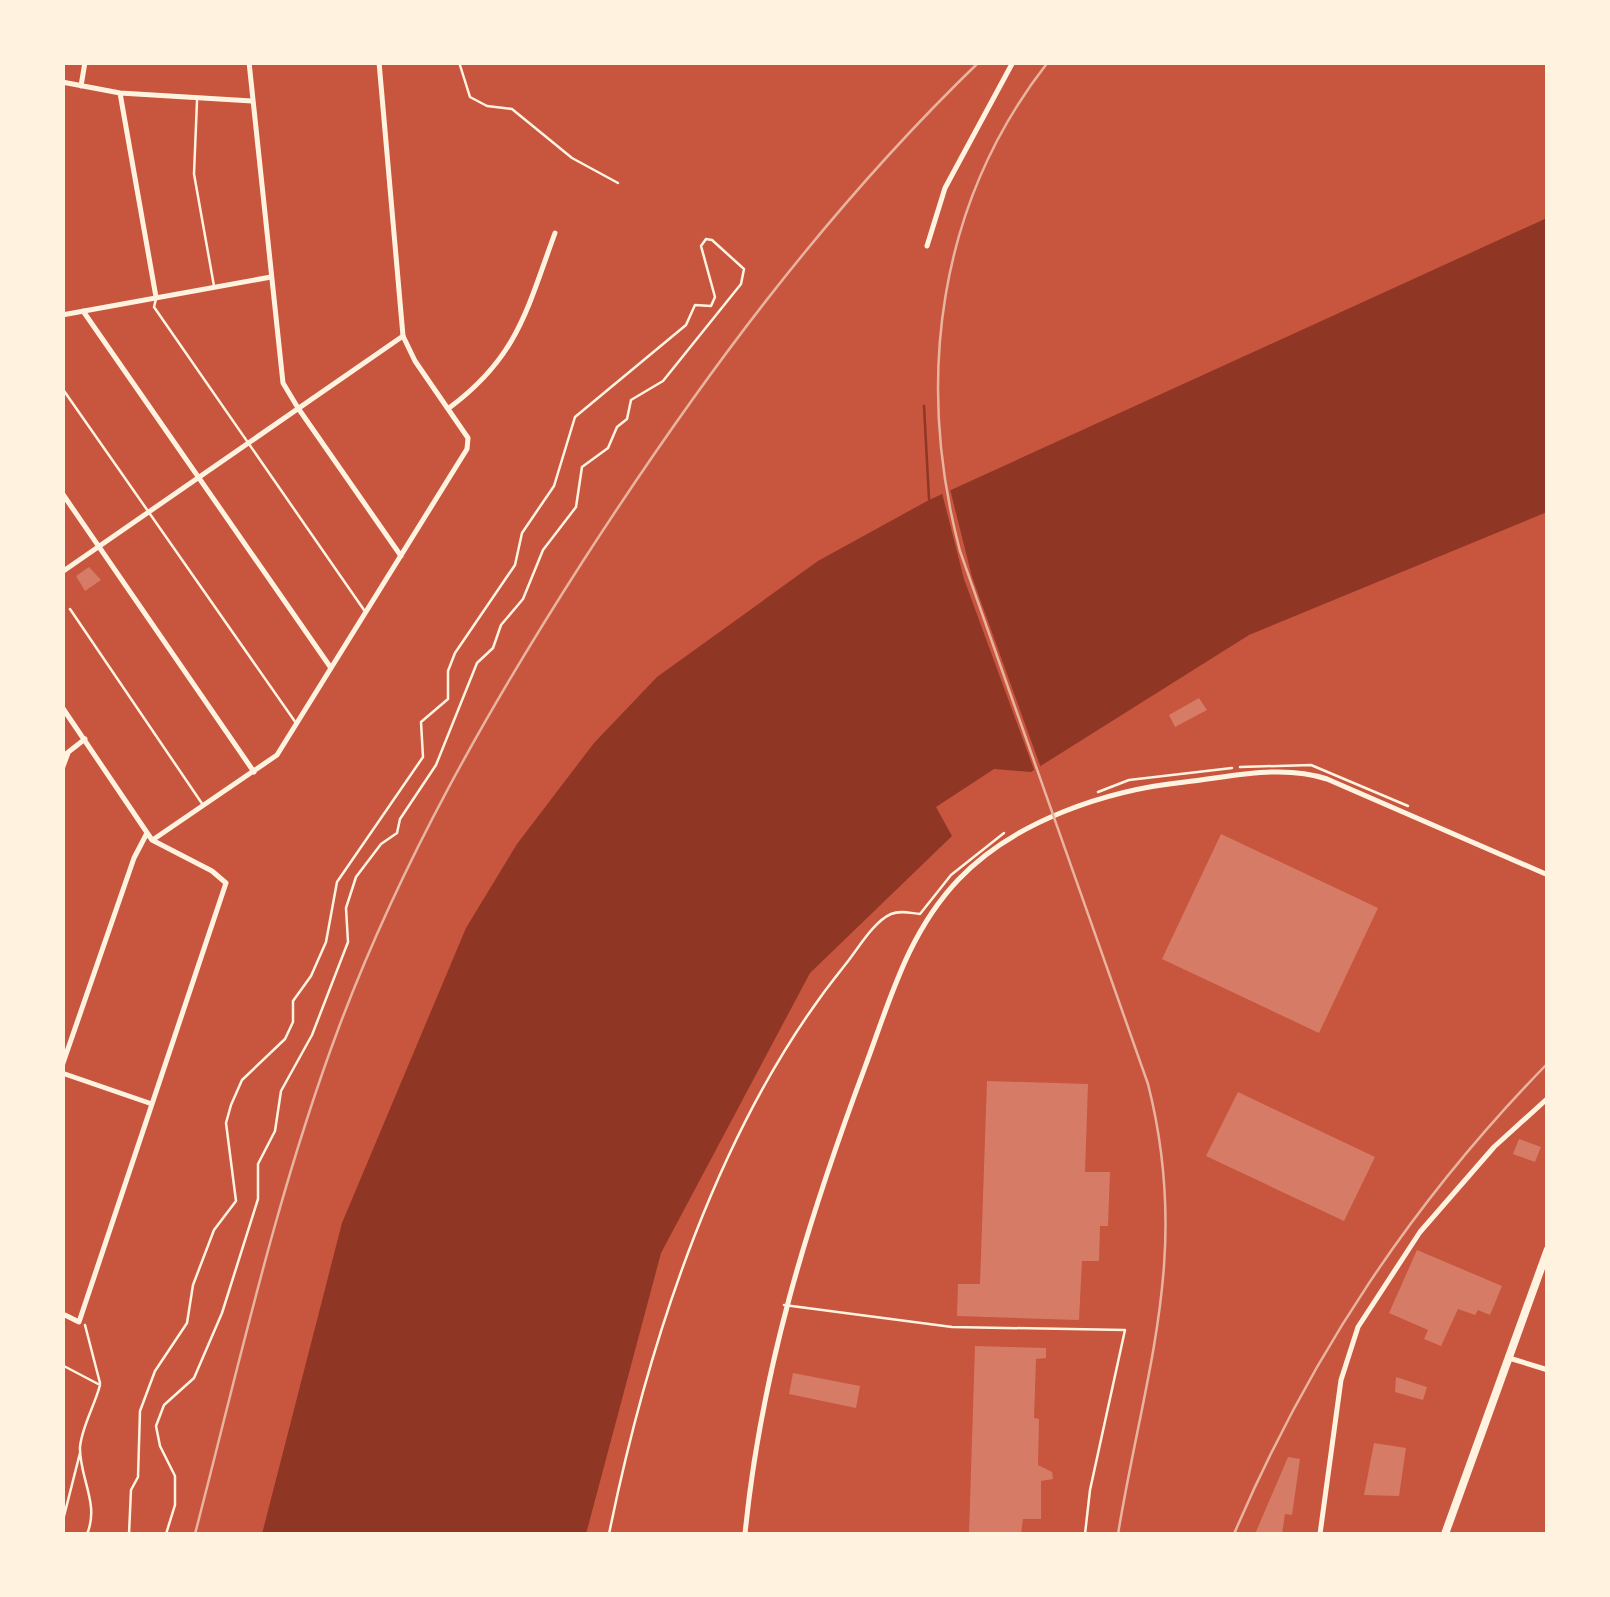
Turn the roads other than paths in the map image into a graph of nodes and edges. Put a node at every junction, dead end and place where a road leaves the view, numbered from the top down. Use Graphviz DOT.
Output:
graph roads {
  1 [pos="85,62"];
  2 [pos="249,62"];
  3 [pos="379,62"];
  4 [pos="460,62"];
  5 [pos="1013,62"];
  6 [pos="62,82"];
  7 [pos="80,86"];
  8 [pos="120,94"];
  9 [pos="197,98"];
  10 [pos="252,101"];
  11 [pos="618,182"];
  12 [pos="555,233"];
  13 [pos="927,246"];
  14 [pos="271,276"];
  15 [pos="214,287"];
  16 [pos="156,298"];
  17 [pos="83,311"];
  18 [pos="62,315"];
  19 [pos="403,336"];
  20 [pos="62,388"];
  21 [pos="298,408"];
  22 [pos="449,408"];
  23 [pos="249,443"];
  24 [pos="199,478"];
  25 [pos="62,493"];
  26 [pos="148,512"];
  27 [pos="99,546"];
  28 [pos="402,556"];
  29 [pos="62,572"];
  30 [pos="70,609"];
  31 [pos="366,612"];
  32 [pos="331,668"];
  33 [pos="62,707"];
  34 [pos="297,725"];
  35 [pos="84,739"];
  36 [pos="65,755"];
  37 [pos="62,769"];
  38 [pos="254,772"];
  39 [pos="204,806"];
  40 [pos="147,833"];
  41 [pos="152,840"];
  42 [pos="1548,875"];
  43 [pos="62,1070"];
  44 [pos="1548,1098"];
  45 [pos="152,1104"];
  46 [pos="1548,1249"];
  47 [pos="784,1305"];
  48 [pos="64,1315"];
  49 [pos="1508,1358"];
  50 [pos="1548,1370"];
  51 [pos="1449,1523"];
  52 [pos="744,1534"];
  53 [pos="1085,1534"];
  54 [pos="1320,1534"];
  55 [pos="1434,1534"];
  56 [pos="1445,1534"];
  1 -- 7 [label="street"];
  2 -- 10 [label="street"];
  3 -- 19 [label="street"];
  4 -- 11 [label="lane"];
  5 -- 13 [label="street"];
  6 -- 7 [label="street"];
  7 -- 8 [label="street"];
  8 -- 9 [label="street"];
  8 -- 16 [label="street"];
  9 -- 10 [label="street"];
  9 -- 15 [label="lane"];
  10 -- 14 [label="street"];
  12 -- 22 [label="street"];
  14 -- 15 [label="street"];
  14 -- 21 [label="street"];
  15 -- 16 [label="street"];
  16 -- 17 [label="street"];
  16 -- 23 [label="lane"];
  17 -- 18 [label="street"];
  17 -- 24 [label="street"];
  19 -- 21 [label="street"];
  19 -- 22 [label="street"];
  20 -- 26 [label="lane"];
  21 -- 23 [label="street"];
  21 -- 28 [label="street"];
  22 -- 28 [label="street"];
  23 -- 24 [label="street"];
  23 -- 31 [label="lane"];
  24 -- 26 [label="street"];
  24 -- 32 [label="street"];
  25 -- 27 [label="street"];
  26 -- 27 [label="street"];
  26 -- 34 [label="lane"];
  27 -- 29 [label="street"];
  27 -- 38 [label="street"];
  28 -- 31 [label="street"];
  30 -- 39 [label="lane"];
  31 -- 32 [label="street"];
  32 -- 34 [label="street"];
  33 -- 35 [label="street"];
  34 -- 38 [label="street"];
  35 -- 36 [label="street"];
  35 -- 40 [label="street"];
  36 -- 37 [label="street"];
  38 -- 39 [label="street"];
  39 -- 41 [label="street"];
  40 -- 41 [label="street"];
  40 -- 43 [label="street"];
  41 -- 45 [label="street"];
  42 -- 47 [label="street"];
  43 -- 45 [label="street"];
  44 -- 54 [label="street"];
  45 -- 48 [label="street"];
  46 -- 49 [label="main road"];
  47 -- 52 [label="street"];
  47 -- 53 [label="lane"];
  49 -- 50 [label="street"];
  49 -- 51 [label="main road"];
  51 -- 55 [label="main road"];
  51 -- 56 [label="main road"];
}
